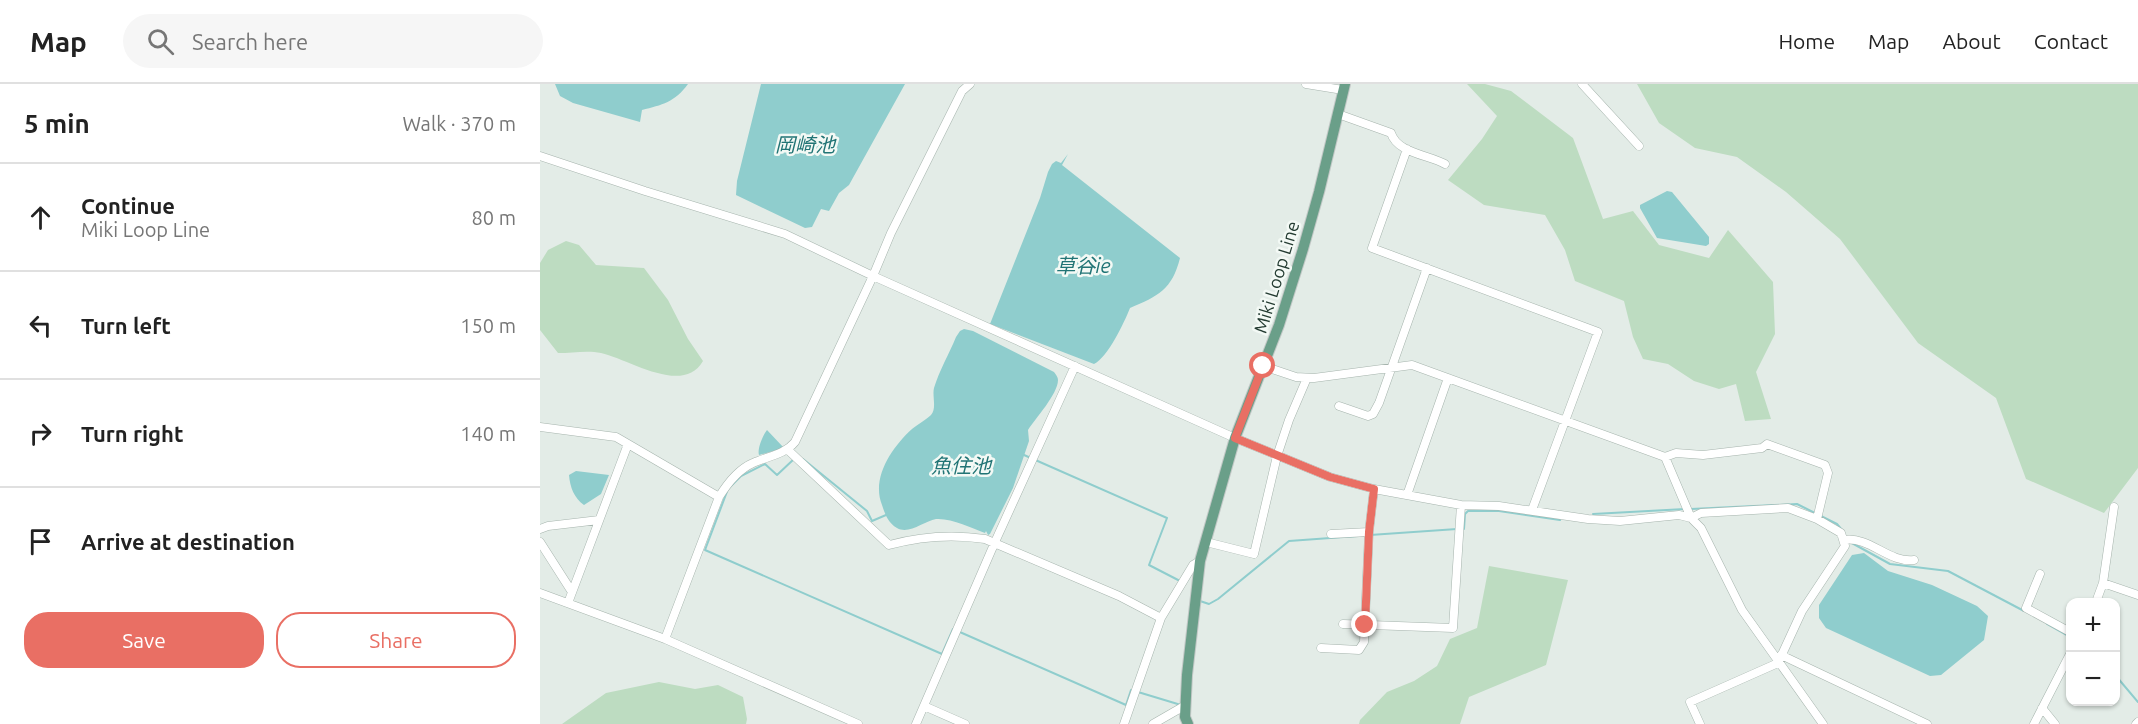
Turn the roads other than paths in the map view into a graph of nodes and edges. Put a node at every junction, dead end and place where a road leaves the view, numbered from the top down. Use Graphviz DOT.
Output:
graph roads {
  1 [pos="970,84"];
  2 [pos="1306,84"];
  3 [pos="1582,84"];
  4 [pos="1344,87"];
  5 [pos="1338,114"];
  6 [pos="1639,146"];
  7 [pos="1407,149"];
  8 [pos="540,156"];
  9 [pos="1445,164"];
  10 [pos="1427,268"];
  11 [pos="873,276"];
  12 [pos="1075,366"];
  13 [pos="1263,366"];
  14 [pos="1391,368"];
  15 [pos="1307,378"];
  16 [pos="1448,378"];
  17 [pos="1339,406"];
  18 [pos="1566,421"];
  19 [pos="540,427"];
  20 [pos="1235,438"];
  21 [pos="628,444"];
  22 [pos="788,450"];
  23 [pos="1277,456"];
  24 [pos="1665,457"];
  25 [pos="1374,489"];
  26 [pos="1407,495"];
  27 [pos="719,497"];
  28 [pos="1461,505"];
  29 [pos="2114,507"];
  30 [pos="1532,510"];
  31 [pos="1691,518"];
  32 [pos="1817,519"];
  33 [pos="600,520"];
  34 [pos="540,529"];
  35 [pos="1369,532"];
  36 [pos="1331,534"];
  37 [pos="1844,540"];
  38 [pos="540,542"];
  39 [pos="995,542"];
  40 [pos="1206,542"];
  41 [pos="1914,560"];
  42 [pos="1200,561"];
  43 [pos="2040,574"];
  44 [pos="2103,583"];
  45 [pos="572,592"];
  46 [pos="540,593"];
  47 [pos="2138,595"];
  48 [pos="2098,598"];
  49 [pos="568,603"];
  50 [pos="1161,618"];
  51 [pos="1343,624"];
  52 [pos="1365,625"];
  53 [pos="2066,630"];
  54 [pos="665,639"];
  55 [pos="1321,648"];
  56 [pos="1780,659"];
  57 [pos="2066,662"];
  58 [pos="1186,705"];
  59 [pos="924,706"];
  60 [pos="2042,708"];
  61 [pos="858,724"];
  62 [pos="916,724"];
  63 [pos="965,724"];
  64 [pos="1124,724"];
  65 [pos="1153,724"];
  66 [pos="1188,724"];
  67 [pos="1700,724"];
  68 [pos="1823,724"];
  69 [pos="1927,724"];
  70 [pos="2034,724"];
  71 [pos="2055,724"];
  1 -- 11 [label="street"];
  2 -- 4 [label="street"];
  3 -- 6 [label="street"];
  4 -- 5 [label="main road, Miki Loop Line"];
  5 -- 7 [label="street"];
  5 -- 13 [label="main road, Miki Loop Line"];
  7 -- 9 [label="street"];
  7 -- 10 [label="street"];
  8 -- 11 [label="street"];
  10 -- 14 [label="street"];
  10 -- 18 [label="street"];
  11 -- 12 [label="street"];
  11 -- 22 [label="street"];
  12 -- 20 [label="street"];
  12 -- 39 [label="street"];
  13 -- 15 [label="street"];
  13 -- 20 [label="main road, Miki Loop Line"];
  14 -- 15 [label="street"];
  14 -- 16 [label="street"];
  14 -- 17 [label="street"];
  15 -- 23 [label="street"];
  16 -- 18 [label="street"];
  16 -- 26 [label="street"];
  18 -- 24 [label="street"];
  18 -- 30 [label="street"];
  19 -- 21 [label="street"];
  20 -- 23 [label="street"];
  20 -- 40 [label="main road, Miki Loop Line"];
  21 -- 27 [label="street"];
  21 -- 33 [label="street"];
  22 -- 27 [label="street"];
  22 -- 39 [label="street"];
  23 -- 25 [label="street"];
  23 -- 40 [label="street"];
  24 -- 31 [label="street"];
  24 -- 32 [label="street"];
  25 -- 26 [label="street"];
  25 -- 35 [label="street"];
  26 -- 28 [label="street"];
  27 -- 54 [label="street"];
  28 -- 30 [label="street"];
  28 -- 52 [label="street"];
  29 -- 44 [label="street"];
  30 -- 31 [label="street"];
  31 -- 32 [label="street"];
  31 -- 56 [label="street"];
  32 -- 37 [label="street"];
  33 -- 34 [label="street"];
  33 -- 45 [label="street"];
  35 -- 36 [label="street"];
  35 -- 52 [label="street"];
  37 -- 41 [label="street"];
  37 -- 56 [label="street"];
  38 -- 45 [label="street"];
  39 -- 50 [label="street"];
  39 -- 59 [label="street"];
  40 -- 42 [label="main road, Miki Loop Line"];
  42 -- 50 [label="street"];
  42 -- 58 [label="main road, Miki Loop Line"];
  43 -- 53 [label="street"];
  44 -- 47 [label="street"];
  44 -- 48 [label="street"];
  45 -- 49 [label="street"];
  46 -- 49 [label="street"];
  49 -- 54 [label="street"];
  50 -- 64 [label="street"];
  51 -- 52 [label="street"];
  52 -- 55 [label="street"];
  54 -- 61 [label="street"];
  56 -- 67 [label="street"];
  56 -- 68 [label="street"];
  56 -- 69 [label="street"];
  57 -- 60 [label="street"];
  58 -- 65 [label="street"];
  58 -- 66 [label="main road, Miki Loop Line"];
  59 -- 62 [label="street"];
  59 -- 63 [label="street"];
  60 -- 70 [label="street"];
  60 -- 71 [label="street"];
}
